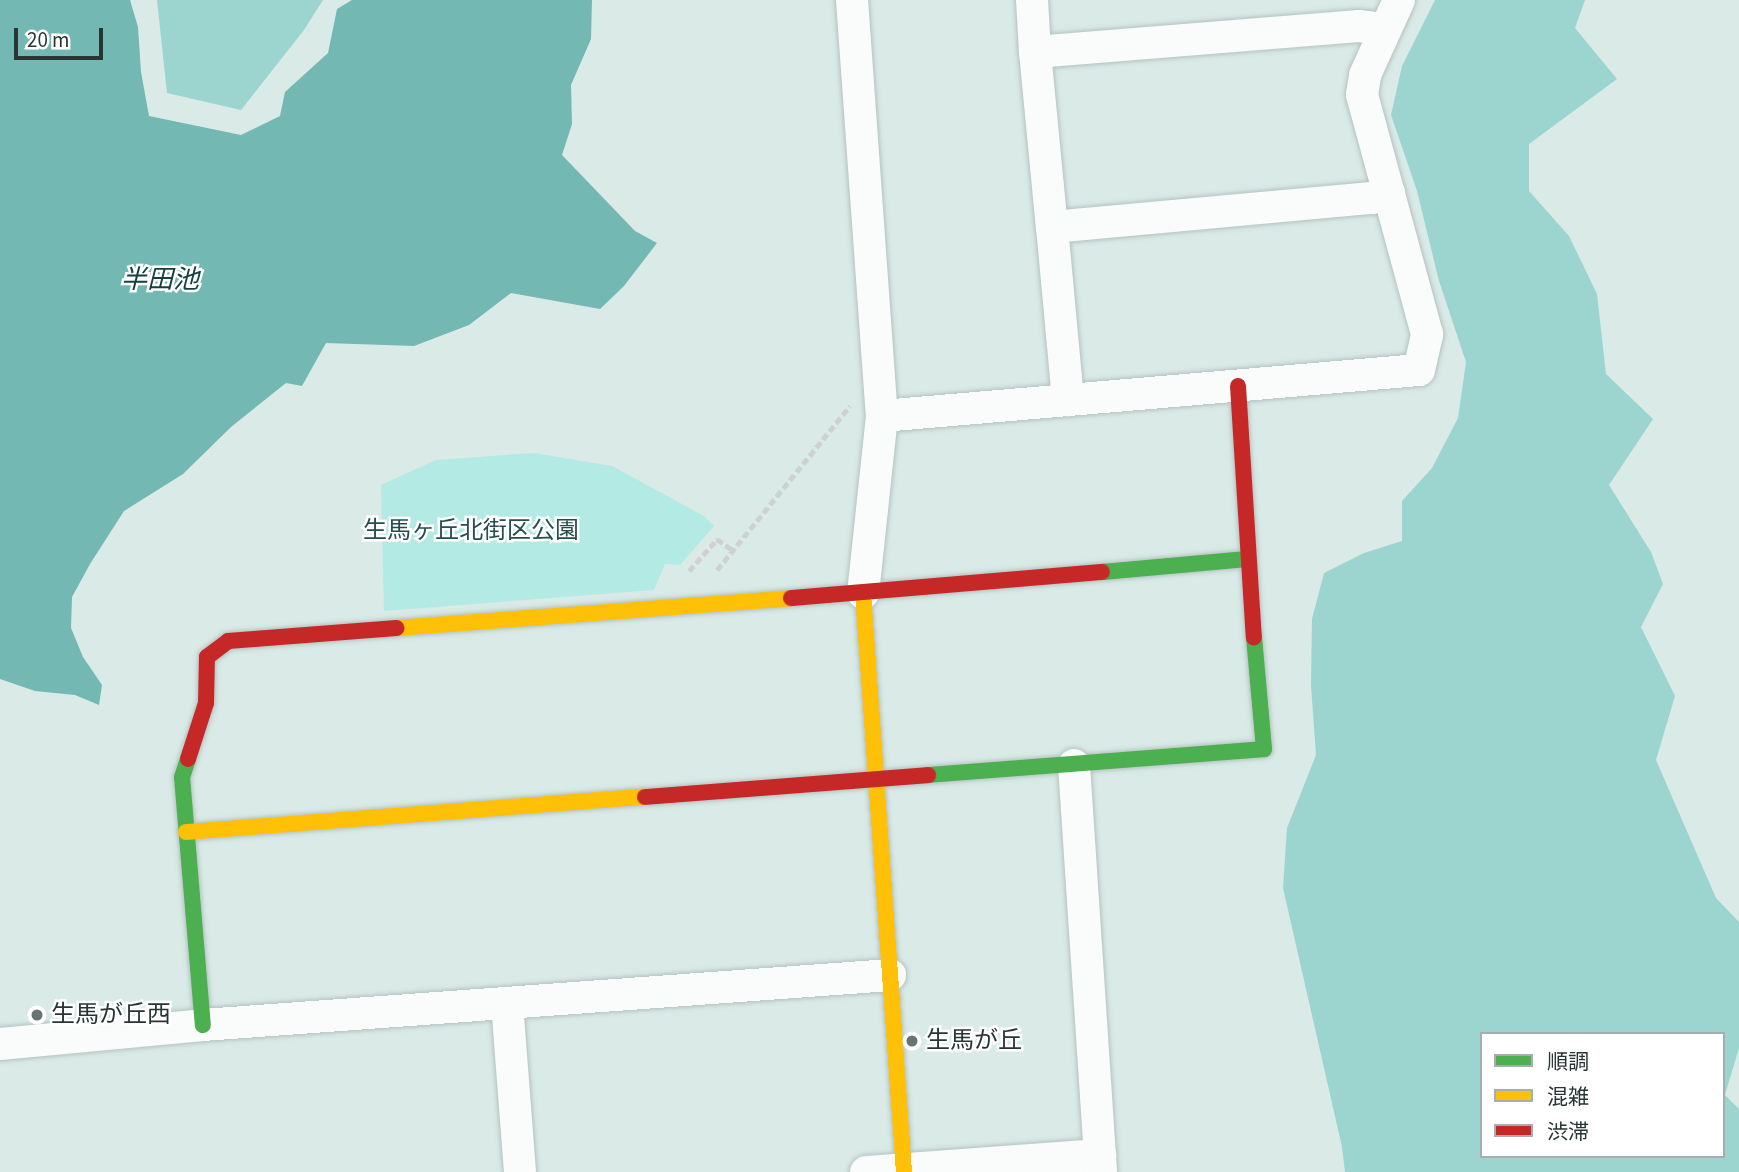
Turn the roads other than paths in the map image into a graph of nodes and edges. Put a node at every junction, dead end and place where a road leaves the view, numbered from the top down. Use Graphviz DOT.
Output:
graph roads {
  1 [pos="852,0"];
  2 [pos="1032,0"];
  3 [pos="1399,0"];
  4 [pos="1385,29"];
  5 [pos="1035,52"];
  6 [pos="1389,193"];
  7 [pos="1052,227"];
  8 [pos="1237,386"];
  9 [pos="1068,400"];
  10 [pos="882,416"];
  11 [pos="1247,559"];
  12 [pos="863,593"];
  13 [pos="1074,765"];
  14 [pos="876,779"];
  15 [pos="186,832"];
  16 [pos="890,975"];
  17 [pos="507,1003"];
  18 [pos="203,1025"];
  19 [pos="0,1044"];
  20 [pos="1101,1164"];
  21 [pos="904,1170"];
  22 [pos="520,1172"];
  23 [pos="866,1172"];
  1 -- 10 [label="street"];
  2 -- 5 [label="street"];
  3 -- 4 [label="street"];
  4 -- 5 [label="street"];
  4 -- 6 [label="street"];
  5 -- 7 [label="street"];
  6 -- 7 [label="street"];
  6 -- 8 [label="street"];
  7 -- 9 [label="street"];
  8 -- 9 [label="street"];
  8 -- 11 [label="street"];
  9 -- 10 [label="street"];
  10 -- 12 [label="street"];
  11 -- 12 [label="street"];
  11 -- 13 [label="street"];
  12 -- 14 [label="street"];
  12 -- 15 [label="street"];
  13 -- 14 [label="street"];
  13 -- 20 [label="street"];
  14 -- 15 [label="street"];
  14 -- 16 [label="street"];
  15 -- 18 [label="street"];
  16 -- 17 [label="street"];
  16 -- 21 [label="street"];
  17 -- 18 [label="street"];
  17 -- 22 [label="street"];
  18 -- 19 [label="street"];
  20 -- 21 [label="street"];
  21 -- 23 [label="street"];
}
